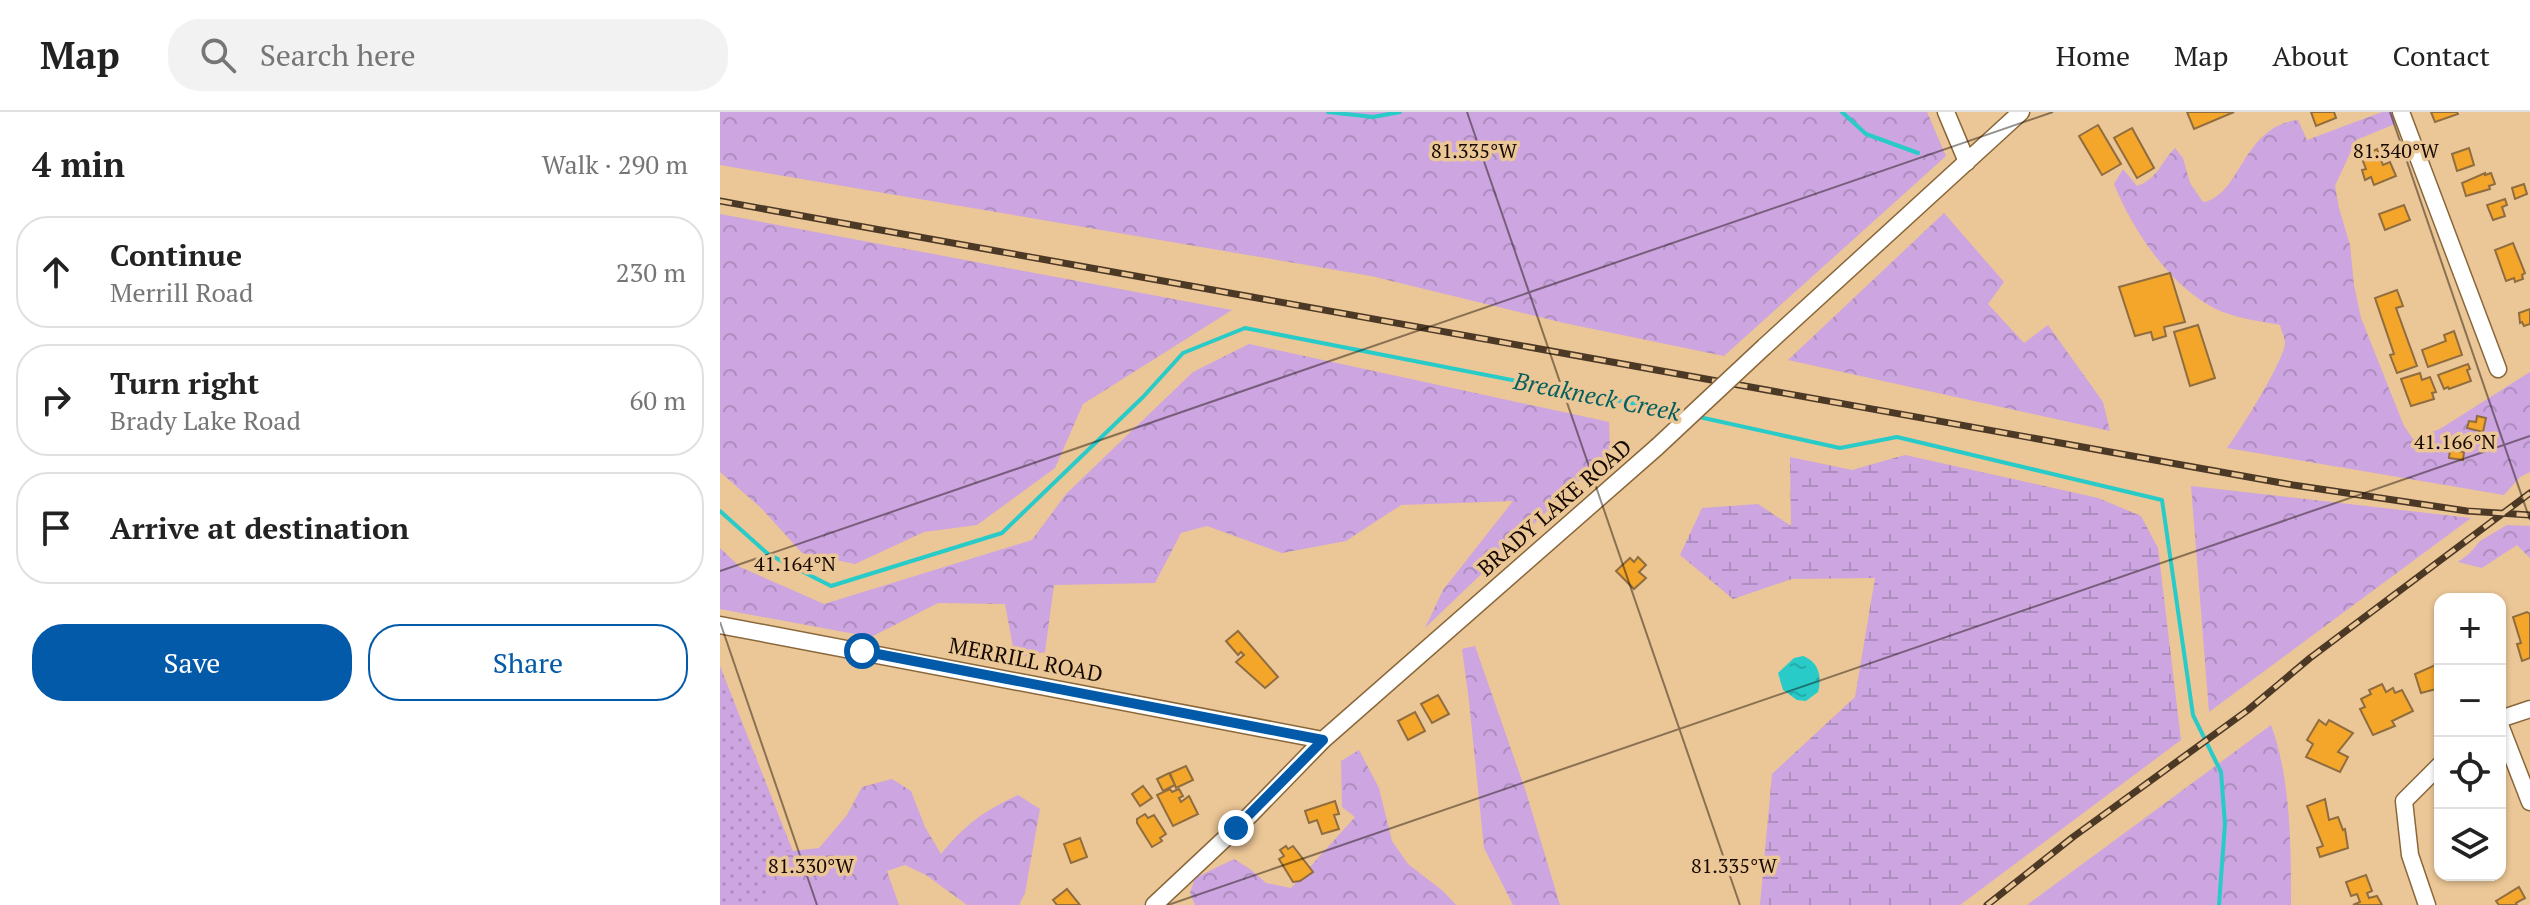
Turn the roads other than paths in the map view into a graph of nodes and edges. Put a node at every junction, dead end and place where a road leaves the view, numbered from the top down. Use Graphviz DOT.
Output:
graph roads {
  1 [pos="1946,112"];
  2 [pos="2021,112"];
  3 [pos="2401,112"];
  4 [pos="1967,162"];
  5 [pos="2498,369"];
  6 [pos="720,625"];
  7 [pos="2530,709"];
  8 [pos="2506,719"];
  9 [pos="2506,737"];
  10 [pos="1323,740"];
  11 [pos="2434,771"];
  12 [pos="2530,802"];
  13 [pos="1154,905"];
  14 [pos="2427,905"];
  1 -- 4 [label="street"];
  2 -- 4 [label="street, BRADY LAKE ROAD"];
  3 -- 5 [label="street"];
  4 -- 10 [label="street, BRADY LAKE ROAD, bridge"];
  6 -- 10 [label="street, MERRILL ROAD"];
  7 -- 8 [label="street"];
  9 -- 12 [label="street"];
  10 -- 13 [label="street, BRADY LAKE ROAD"];
  11 -- 14 [label="street"];
}
